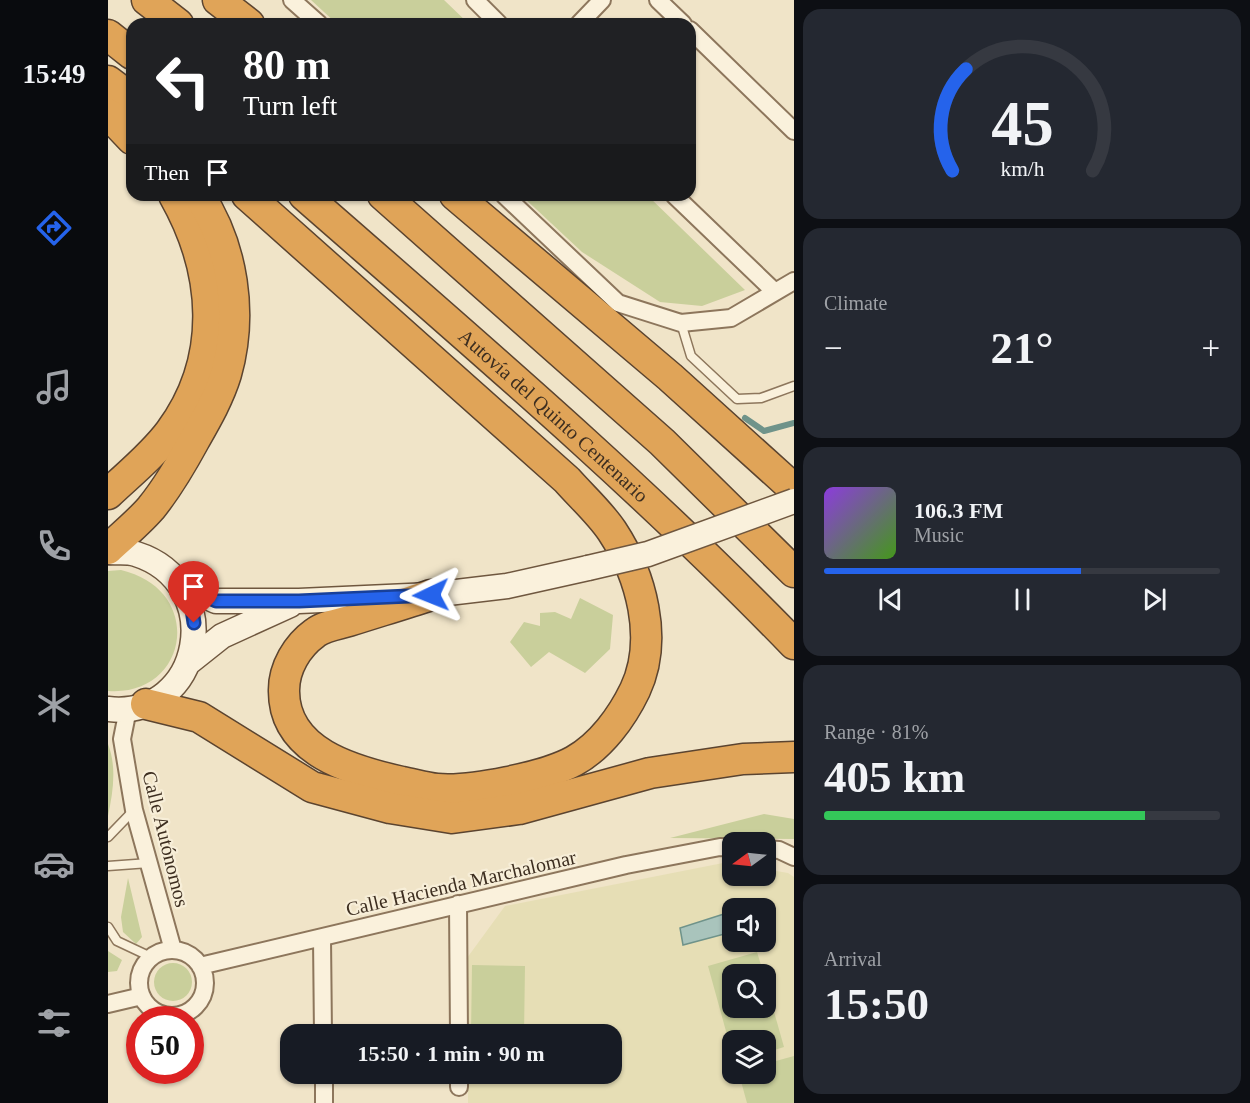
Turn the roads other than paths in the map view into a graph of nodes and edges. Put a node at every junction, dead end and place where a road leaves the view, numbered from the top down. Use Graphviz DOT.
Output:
graph roads {
  1 [pos="147,0"];
  2 [pos="218,0"];
  3 [pos="292,0"];
  4 [pos="475,0"];
  5 [pos="602,0"];
  6 [pos="658,0"];
  7 [pos="170,18"];
  8 [pos="241,18"];
  9 [pos="312,18"];
  10 [pos="493,18"];
  11 [pos="585,18"];
  12 [pos="677,18"];
  13 [pos="108,35"];
  14 [pos="696,36"];
  15 [pos="126,49"];
  16 [pos="108,81"];
  17 [pos="126,94"];
  18 [pos="108,95"];
  19 [pos="126,110"];
  20 [pos="108,114"];
  21 [pos="794,131"];
  22 [pos="126,133"];
  23 [pos="177,201"];
  24 [pos="203,201"];
  25 [pos="254,201"];
  26 [pos="311,201"];
  27 [pos="390,201"];
  28 [pos="462,201"];
  29 [pos="510,201"];
  30 [pos="680,201"];
  31 [pos="794,281"];
  32 [pos="775,292"];
  33 [pos="681,323"];
  34 [pos="794,386"];
  35 [pos="794,489"];
  36 [pos="108,494"];
  37 [pos="794,501"];
  38 [pos="108,551"];
  39 [pos="794,572"];
  40 [pos="181,585"];
  41 [pos="431,595"];
  42 [pos="299,601"];
  43 [pos="794,644"];
  44 [pos="188,663"];
  45 [pos="122,710"];
  46 [pos="794,757"];
  47 [pos="134,810"];
  48 [pos="108,837"];
  49 [pos="722,847"];
  50 [pos="776,850"];
  51 [pos="794,857"];
  52 [pos="148,863"];
  53 [pos="108,866"];
  54 [pos="458,904"];
  55 [pos="108,927"];
  56 [pos="322,938"];
  57 [pos="173,950"];
  58 [pos="151,957"];
  59 [pos="200,966"];
  60 [pos="142,996"];
  61 [pos="108,1004"];
  62 [pos="151,1006"];
  63 [pos="196,1006"];
  64 [pos="323,1024"];
  65 [pos="459,1024"];
  66 [pos="324,1084"];
  67 [pos="324,1103"];
  1 -- 7 [label="highway"];
  2 -- 8 [label="highway"];
  3 -- 9 [label="street"];
  4 -- 10 [label="street"];
  5 -- 11 [label="street"];
  6 -- 12 [label="street"];
  13 -- 15 [label="highway"];
  14 -- 21 [label="street"];
  16 -- 17 [label="highway"];
  18 -- 19 [label="highway"];
  20 -- 22 [label="highway"];
  23 -- 36 [label="highway"];
  24 -- 38 [label="highway"];
  25 -- 41 [label="highway"];
  26 -- 43 [label="highway, Autovía del Quinto Centenario"];
  27 -- 39 [label="highway"];
  28 -- 35 [label="highway"];
  29 -- 33 [label="street"];
  30 -- 32 [label="street"];
  31 -- 32 [label="street"];
  32 -- 33 [label="street"];
  33 -- 34 [label="lane"];
  37 -- 41 [label="main road, bridge"];
  38 -- 40 [label="main road"];
  40 -- 42 [label="main road"];
  40 -- 44 [label="main road"];
  41 -- 42 [label="main road"];
  42 -- 44 [label="main road"];
  44 -- 45 [label="main road"];
  45 -- 46 [label="highway"];
  45 -- 47 [label="street, Calle Autónomos"];
  47 -- 48 [label="lane"];
  47 -- 52 [label="street, Calle Autónomos"];
  49 -- 54 [label="street, Calle Hacienda Marchalomar"];
  50 -- 51 [label="street"];
  52 -- 53 [label="lane"];
  52 -- 57 [label="street, Calle Autónomos"];
  54 -- 56 [label="street, Calle Hacienda Marchalomar"];
  54 -- 65 [label="street"];
  55 -- 58 [label="lane"];
  56 -- 59 [label="street, Calle Hacienda Marchalomar"];
  56 -- 64 [label="street"];
  57 -- 58 [label="street"];
  57 -- 59 [label="street"];
  58 -- 60 [label="street"];
  59 -- 63 [label="street"];
  60 -- 61 [label="street"];
  60 -- 62 [label="street"];
  66 -- 67 [label="street"];
}
